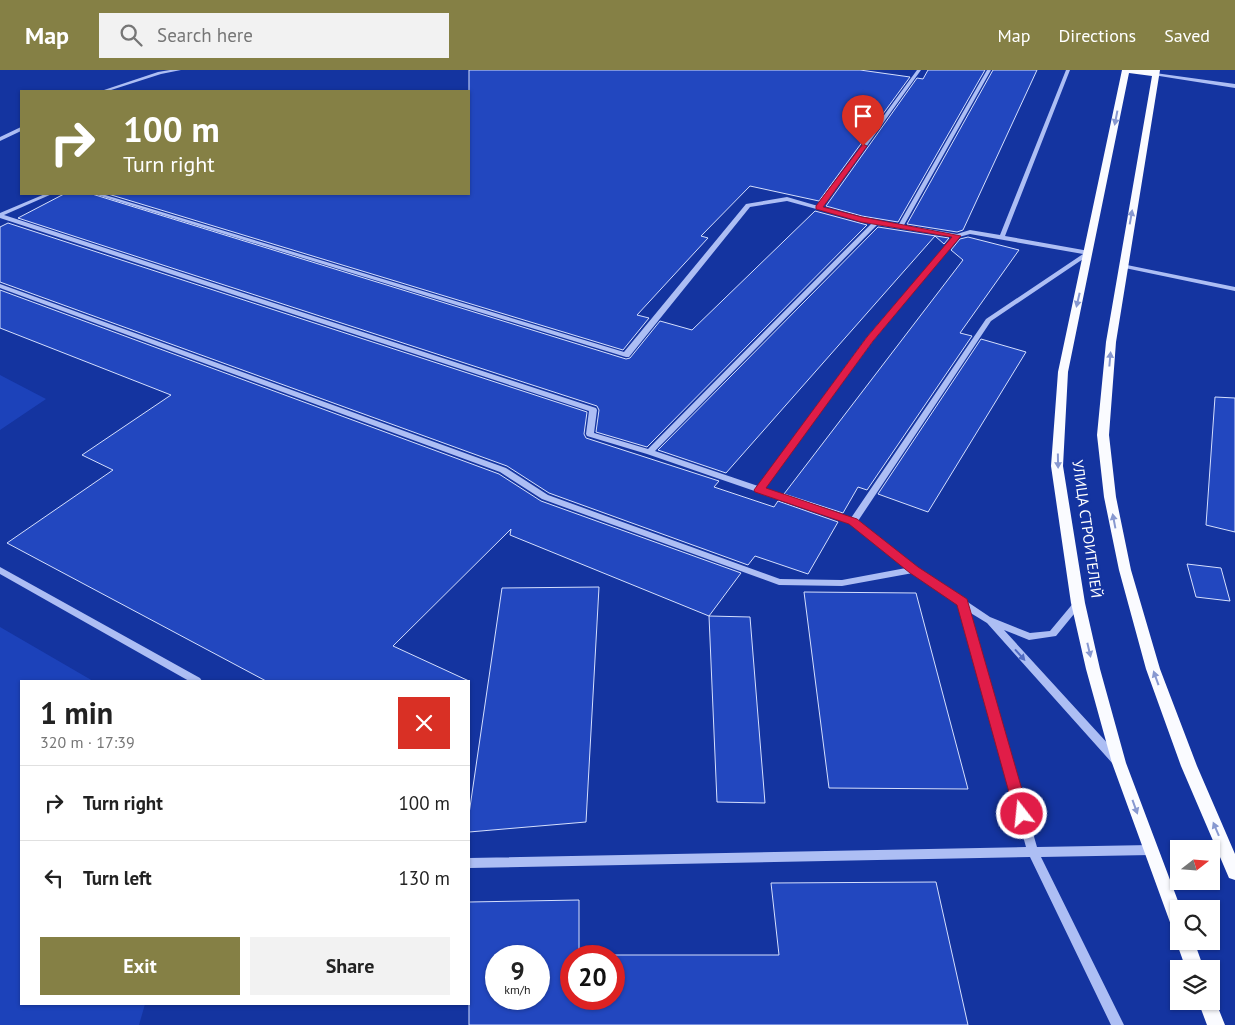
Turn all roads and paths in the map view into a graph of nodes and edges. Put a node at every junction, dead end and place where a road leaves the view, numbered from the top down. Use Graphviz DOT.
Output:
graph roads {
  1 [pos="179,70"];
  2 [pos="919,70"];
  3 [pos="989,70"];
  4 [pos="1068,70"];
  5 [pos="1125,70"];
  6 [pos="1155,72"];
  7 [pos="1235,86"];
  8 [pos="107,90"];
  9 [pos="20,129"];
  10 [pos="0,139"];
  11 [pos="47,195"];
  12 [pos="100,195"];
  13 [pos="818,208"];
  14 [pos="0,216"];
  15 [pos="876,222"];
  16 [pos="901,226"];
  17 [pos="957,236"];
  18 [pos="1002,237"];
  19 [pos="1089,253"];
  20 [pos="1122,266"];
  21 [pos="0,286"];
  22 [pos="1235,289"];
  23 [pos="650,452"];
  24 [pos="759,490"];
  25 [pos="853,522"];
  26 [pos="0,570"];
  27 [pos="914,570"];
  28 [pos="962,602"];
  29 [pos="1078,603"];
  30 [pos="987,618"];
  31 [pos="195,680"];
  32 [pos="1119,763"];
  33 [pos="1151,850"];
  34 [pos="1033,852"];
  35 [pos="470,863"];
  36 [pos="1235,873"];
  37 [pos="1170,901"];
  38 [pos="1211,1010"];
  39 [pos="1118,1025"];
  40 [pos="1216,1025"];
  1 -- 8 [label="lane"];
  2 -- 13 [label="lane"];
  3 -- 16 [label="lane"];
  4 -- 18 [label="lane"];
  5 -- 6 [label="main road"];
  5 -- 19 [label="main road, УЛИЦА СТРОИТЕЛЕЙ, one-way"];
  6 -- 7 [label="lane"];
  20 -- 6 [label="main road, УЛИЦА СТРОИТЕЛЕЙ, one-way"];
  9 -- 10 [label="lane"];
  11 -- 14 [label="lane"];
  12 -- 13 [label="lane"];
  13 -- 15 [label="lane"];
  14 -- 23 [label="lane"];
  15 -- 16 [label="lane"];
  15 -- 23 [label="lane"];
  16 -- 17 [label="lane"];
  17 -- 18 [label="lane"];
  17 -- 24 [label="lane"];
  18 -- 19 [label="lane"];
  19 -- 25 [label="lane"];
  19 -- 29 [label="main road, УЛИЦА СТРОИТЕЛЕЙ, one-way"];
  20 -- 22 [label="lane"];
  36 -- 20 [label="main road, УЛИЦА СТРОИТЕЛЕЙ, one-way"];
  21 -- 27 [label="lane"];
  23 -- 24 [label="lane"];
  24 -- 25 [label="lane"];
  25 -- 27 [label="lane"];
  26 -- 31 [label="lane"];
  27 -- 28 [label="lane"];
  28 -- 30 [label="lane"];
  28 -- 34 [label="lane"];
  29 -- 30 [label="lane"];
  29 -- 32 [label="main road, УЛИЦА СТРОИТЕЛЕЙ, one-way"];
  30 -- 32 [label="lane, one-way"];
  32 -- 33 [label="main road, УЛИЦА СТРОИТЕЛЕЙ, one-way"];
  33 -- 34 [label="lane"];
  33 -- 37 [label="main road, УЛИЦА СТРОИТЕЛЕЙ"];
  34 -- 35 [label="lane"];
  34 -- 39 [label="lane"];
  38 -- 40 [label="main road"];
}
